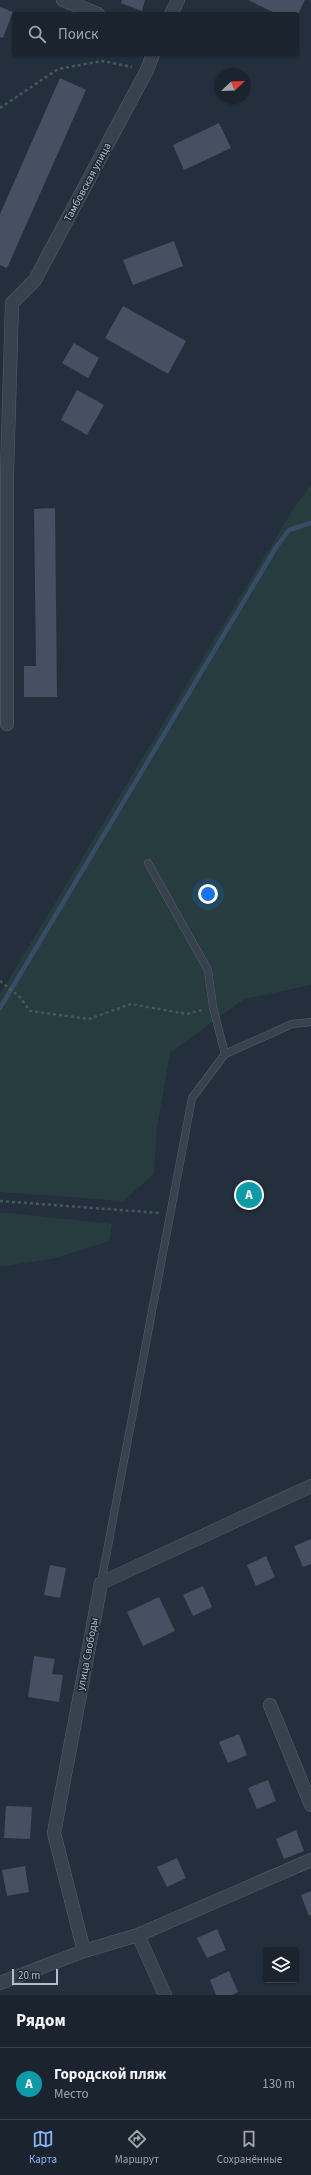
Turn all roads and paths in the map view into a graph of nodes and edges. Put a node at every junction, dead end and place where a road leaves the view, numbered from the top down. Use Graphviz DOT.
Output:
graph roads {
  1 [pos="63,0"];
  2 [pos="178,0"];
  3 [pos="93,12"];
  4 [pos="172,12"];
  5 [pos="152,56"];
  6 [pos="147,70"];
  7 [pos="0,108"];
  8 [pos="6,302"];
  9 [pos="3,724"];
  10 [pos="148,863"];
  11 [pos="0,981"];
  12 [pos="213,1007"];
  13 [pos="311,1022"];
  14 [pos="225,1054"];
  15 [pos="0,1201"];
  16 [pos="170,1214"];
  17 [pos="311,1486"];
  18 [pos="101,1582"];
  19 [pos="270,1705"];
  20 [pos="311,1805"];
  21 [pos="311,1860"];
  22 [pos="138,1935"];
  23 [pos="84,1951"];
  24 [pos="0,1983"];
  25 [pos="165,1995"];
  1 -- 3 [label="street"];
  2 -- 4 [label="street"];
  5 -- 6 [label="street, Тамбовская улица"];
  6 -- 7 [label="path"];
  6 -- 8 [label="street, Тамбовская улица"];
  8 -- 9 [label="street, Тамбовская улица"];
  10 -- 12 [label="lane"];
  11 -- 12 [label="path"];
  12 -- 14 [label="lane"];
  13 -- 14 [label="lane"];
  14 -- 16 [label="lane"];
  15 -- 16 [label="path"];
  16 -- 18 [label="lane"];
  17 -- 18 [label="street"];
  18 -- 23 [label="street, улица Свободы"];
  19 -- 20 [label="street"];
  21 -- 22 [label="street"];
  22 -- 23 [label="street"];
  22 -- 25 [label="street"];
  23 -- 24 [label="street"];
}
